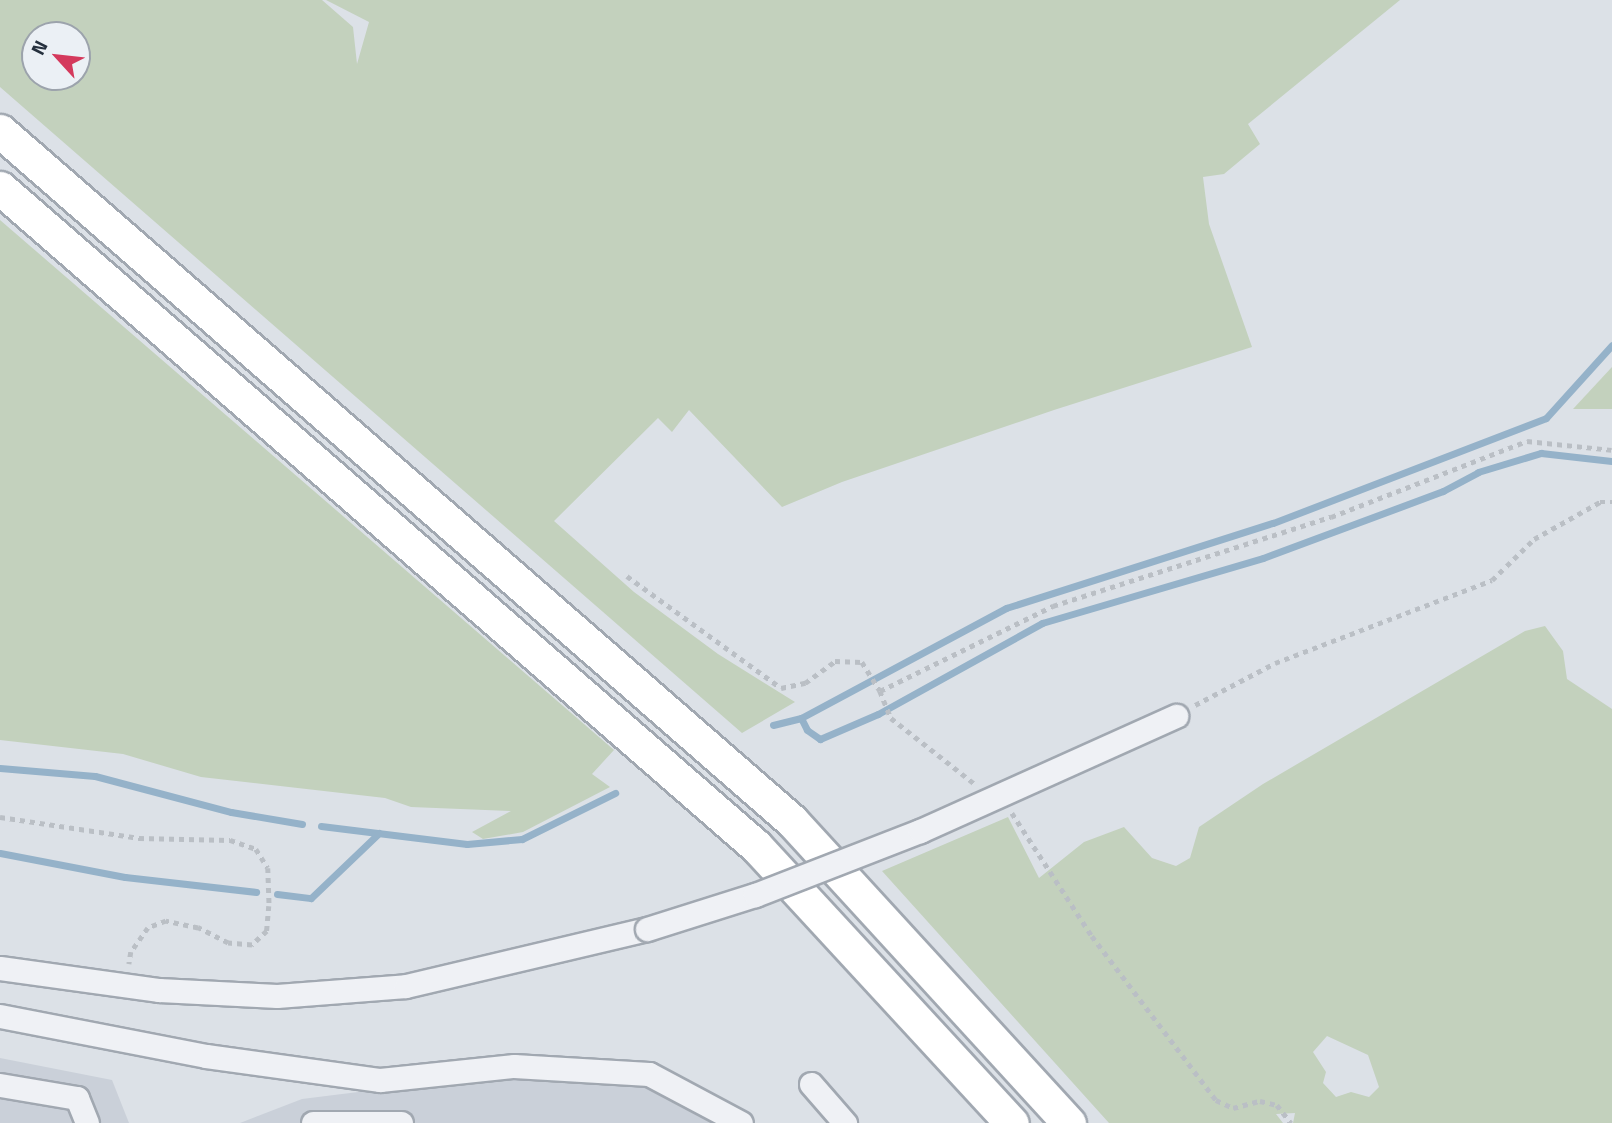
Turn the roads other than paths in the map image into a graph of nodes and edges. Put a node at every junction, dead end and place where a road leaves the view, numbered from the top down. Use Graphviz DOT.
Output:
graph roads {
  1 [pos="0,131"];
  2 [pos="0,188"];
  3 [pos="1176,716"];
  4 [pos="0,968"];
  5 [pos="0,1016"];
  6 [pos="811,1084"];
  7 [pos="0,1085"];
  8 [pos="87,1123"];
  9 [pos="313,1123"];
  10 [pos="401,1123"];
  11 [pos="741,1123"];
  12 [pos="845,1123"];
  13 [pos="1012,1123"];
  14 [pos="1069,1123"];
  1 -- 14 [label="highway"];
  2 -- 13 [label="highway"];
  3 -- 4 [label="lane, bridge"];
  5 -- 11 [label="lane"];
  6 -- 12 [label="lane"];
  7 -- 8 [label="lane"];
  9 -- 10 [label="lane"];
}
